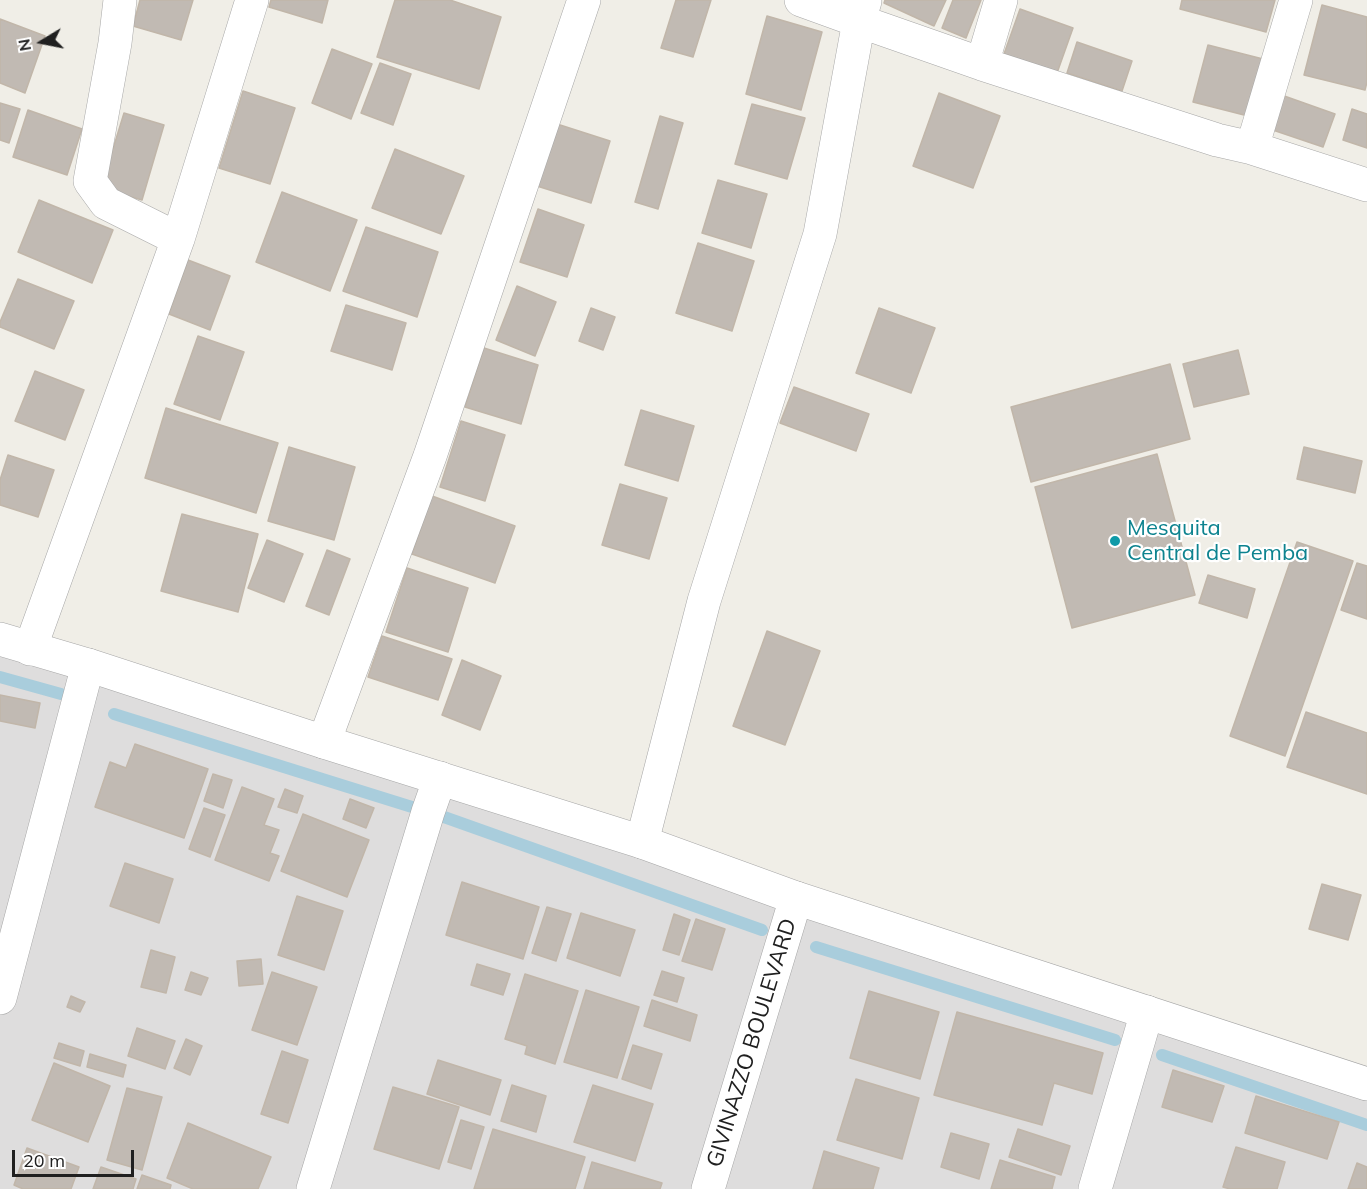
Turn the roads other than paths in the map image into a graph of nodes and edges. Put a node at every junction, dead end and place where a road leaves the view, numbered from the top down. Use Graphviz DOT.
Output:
graph roads {
  1 [pos="120,0"];
  2 [pos="252,0"];
  3 [pos="584,0"];
  4 [pos="801,0"];
  5 [pos="1001,0"];
  6 [pos="1296,0"];
  7 [pos="862,10"];
  8 [pos="982,64"];
  9 [pos="1252,148"];
  10 [pos="1367,184"];
  11 [pos="178,239"];
  12 [pos="15,644"];
  13 [pos="88,665"];
  14 [pos="324,742"];
  15 [pos="440,778"];
  16 [pos="642,842"];
  17 [pos="796,898"];
  18 [pos="0,998"];
  19 [pos="1147,1012"];
  20 [pos="1367,1084"];
  21 [pos="313,1189"];
  22 [pos="708,1189"];
  23 [pos="1095,1189"];
  1 -- 11 [label="street"];
  2 -- 11 [label="street"];
  3 -- 14 [label="street"];
  4 -- 7 [label="street"];
  5 -- 8 [label="street"];
  6 -- 9 [label="street"];
  7 -- 8 [label="street"];
  7 -- 16 [label="street"];
  8 -- 9 [label="street"];
  9 -- 10 [label="street"];
  11 -- 12 [label="street"];
  12 -- 13 [label="street"];
  13 -- 14 [label="street"];
  13 -- 18 [label="street"];
  14 -- 15 [label="street"];
  15 -- 16 [label="street"];
  15 -- 21 [label="street"];
  16 -- 17 [label="street"];
  17 -- 19 [label="street"];
  17 -- 22 [label="street, GIVINAZZO BOULEVARD"];
  19 -- 20 [label="street"];
  19 -- 23 [label="street"];
}
